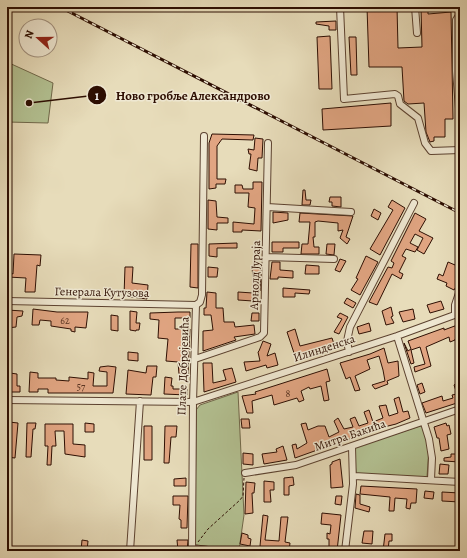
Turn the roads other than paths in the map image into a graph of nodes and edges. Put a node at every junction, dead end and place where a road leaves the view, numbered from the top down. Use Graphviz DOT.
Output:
graph roads {
  1 [pos="340,7"];
  2 [pos="415,7"];
  3 [pos="460,14"];
  4 [pos="417,33"];
  5 [pos="459,109"];
  6 [pos="204,136"];
  7 [pos="268,143"];
  8 [pos="460,150"];
  9 [pos="414,203"];
  10 [pos="267,207"];
  11 [pos="351,212"];
  12 [pos="267,257"];
  13 [pos="334,259"];
  14 [pos="460,290"];
  15 [pos="7,301"];
  16 [pos="196,305"];
  17 [pos="457,314"];
  18 [pos="397,336"];
  19 [pos="349,352"];
  20 [pos="195,359"];
  21 [pos="7,400"];
  22 [pos="140,402"];
  23 [pos="193,402"];
  24 [pos="460,409"];
  25 [pos="423,420"];
  26 [pos="352,447"];
  27 [pos="245,473"];
  28 [pos="354,476"];
  29 [pos="431,479"];
  30 [pos="460,482"];
  31 [pos="192,550"];
  32 [pos="130,551"];
  33 [pos="216,551"];
  34 [pos="345,551"];
  1 -- 8 [label="street"];
  2 -- 4 [label="street"];
  3 -- 5 [label="street"];
  6 -- 16 [label="street, Плате Добројевића"];
  7 -- 10 [label="street, Арнолд Јураја"];
  9 -- 19 [label="street"];
  10 -- 11 [label="street"];
  10 -- 12 [label="street, Арнолд Јураја"];
  12 -- 13 [label="street"];
  12 -- 20 [label="street, Арнолд Јураја"];
  14 -- 17 [label="street"];
  15 -- 16 [label="street, Генерала Кутузова"];
  16 -- 20 [label="street, Плате Добројевића"];
  17 -- 18 [label="street, Илинденска"];
  18 -- 19 [label="street, Илинденска"];
  18 -- 25 [label="street"];
  19 -- 23 [label="street, Илинденска"];
  20 -- 23 [label="street, Плате Добројевића"];
  21 -- 22 [label="street, Илинденска"];
  22 -- 23 [label="street, Илинденска"];
  22 -- 32 [label="street"];
  23 -- 31 [label="street, Плате Добројевића"];
  24 -- 25 [label="street, Митра Бакића"];
  25 -- 26 [label="street, Митра Бакића"];
  25 -- 29 [label="street"];
  26 -- 27 [label="street, Митра Бакића"];
  26 -- 28 [label="street"];
  28 -- 29 [label="street"];
  28 -- 34 [label="street"];
  29 -- 30 [label="street"];
  31 -- 33 [label="street"];
}
